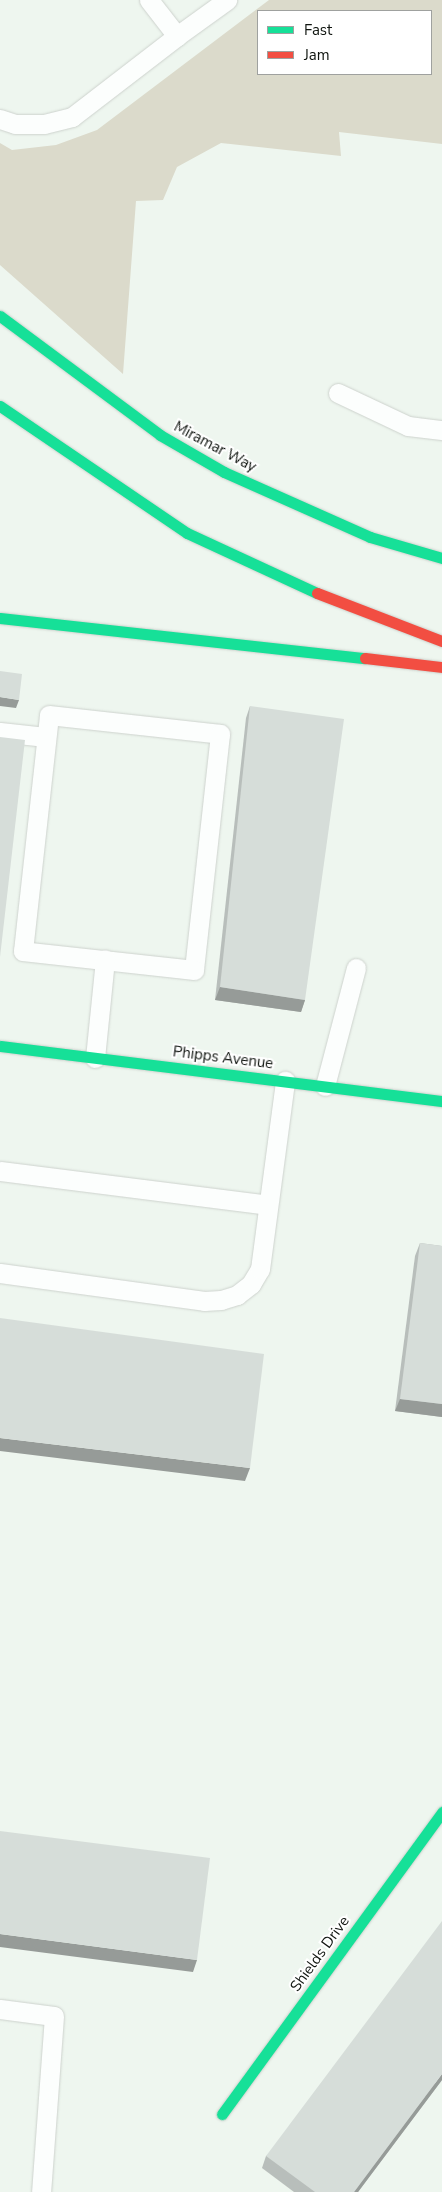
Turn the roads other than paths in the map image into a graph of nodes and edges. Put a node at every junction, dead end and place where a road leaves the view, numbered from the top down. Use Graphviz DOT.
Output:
graph roads {
  1 [pos="149,0"];
  2 [pos="227,0"];
  3 [pos="177,36"];
  4 [pos="0,119"];
  5 [pos="0,316"];
  6 [pos="338,393"];
  7 [pos="0,406"];
  8 [pos="442,430"];
  9 [pos="442,558"];
  10 [pos="0,618"];
  11 [pos="442,641"];
  12 [pos="442,667"];
  13 [pos="0,732"];
  14 [pos="46,737"];
  15 [pos="105,960"];
  16 [pos="356,968"];
  17 [pos="0,1046"];
  18 [pos="95,1058"];
  19 [pos="285,1081"];
  20 [pos="325,1086"];
  21 [pos="442,1101"];
  22 [pos="0,1171"];
  23 [pos="268,1206"];
  24 [pos="0,1273"];
  25 [pos="442,1812"];
  26 [pos="0,2009"];
  27 [pos="222,2114"];
  28 [pos="41,2192"];
  1 -- 3 [label="lane"];
  2 -- 3 [label="lane"];
  3 -- 4 [label="lane"];
  5 -- 9 [label="street, Miramar Way"];
  6 -- 8 [label="lane"];
  7 -- 11 [label="street"];
  10 -- 12 [label="street"];
  13 -- 14 [label="lane"];
  14 -- 15 [label="lane"];
  14 -- 15 [label="lane"];
  15 -- 18 [label="lane"];
  16 -- 20 [label="lane"];
  17 -- 18 [label="street, Phipps Avenue"];
  18 -- 19 [label="street, Phipps Avenue"];
  19 -- 20 [label="street, Phipps Avenue"];
  19 -- 23 [label="lane"];
  20 -- 21 [label="street, Phipps Avenue"];
  22 -- 23 [label="lane"];
  23 -- 24 [label="lane"];
  25 -- 27 [label="street, Shields Drive"];
  26 -- 28 [label="lane"];
}
